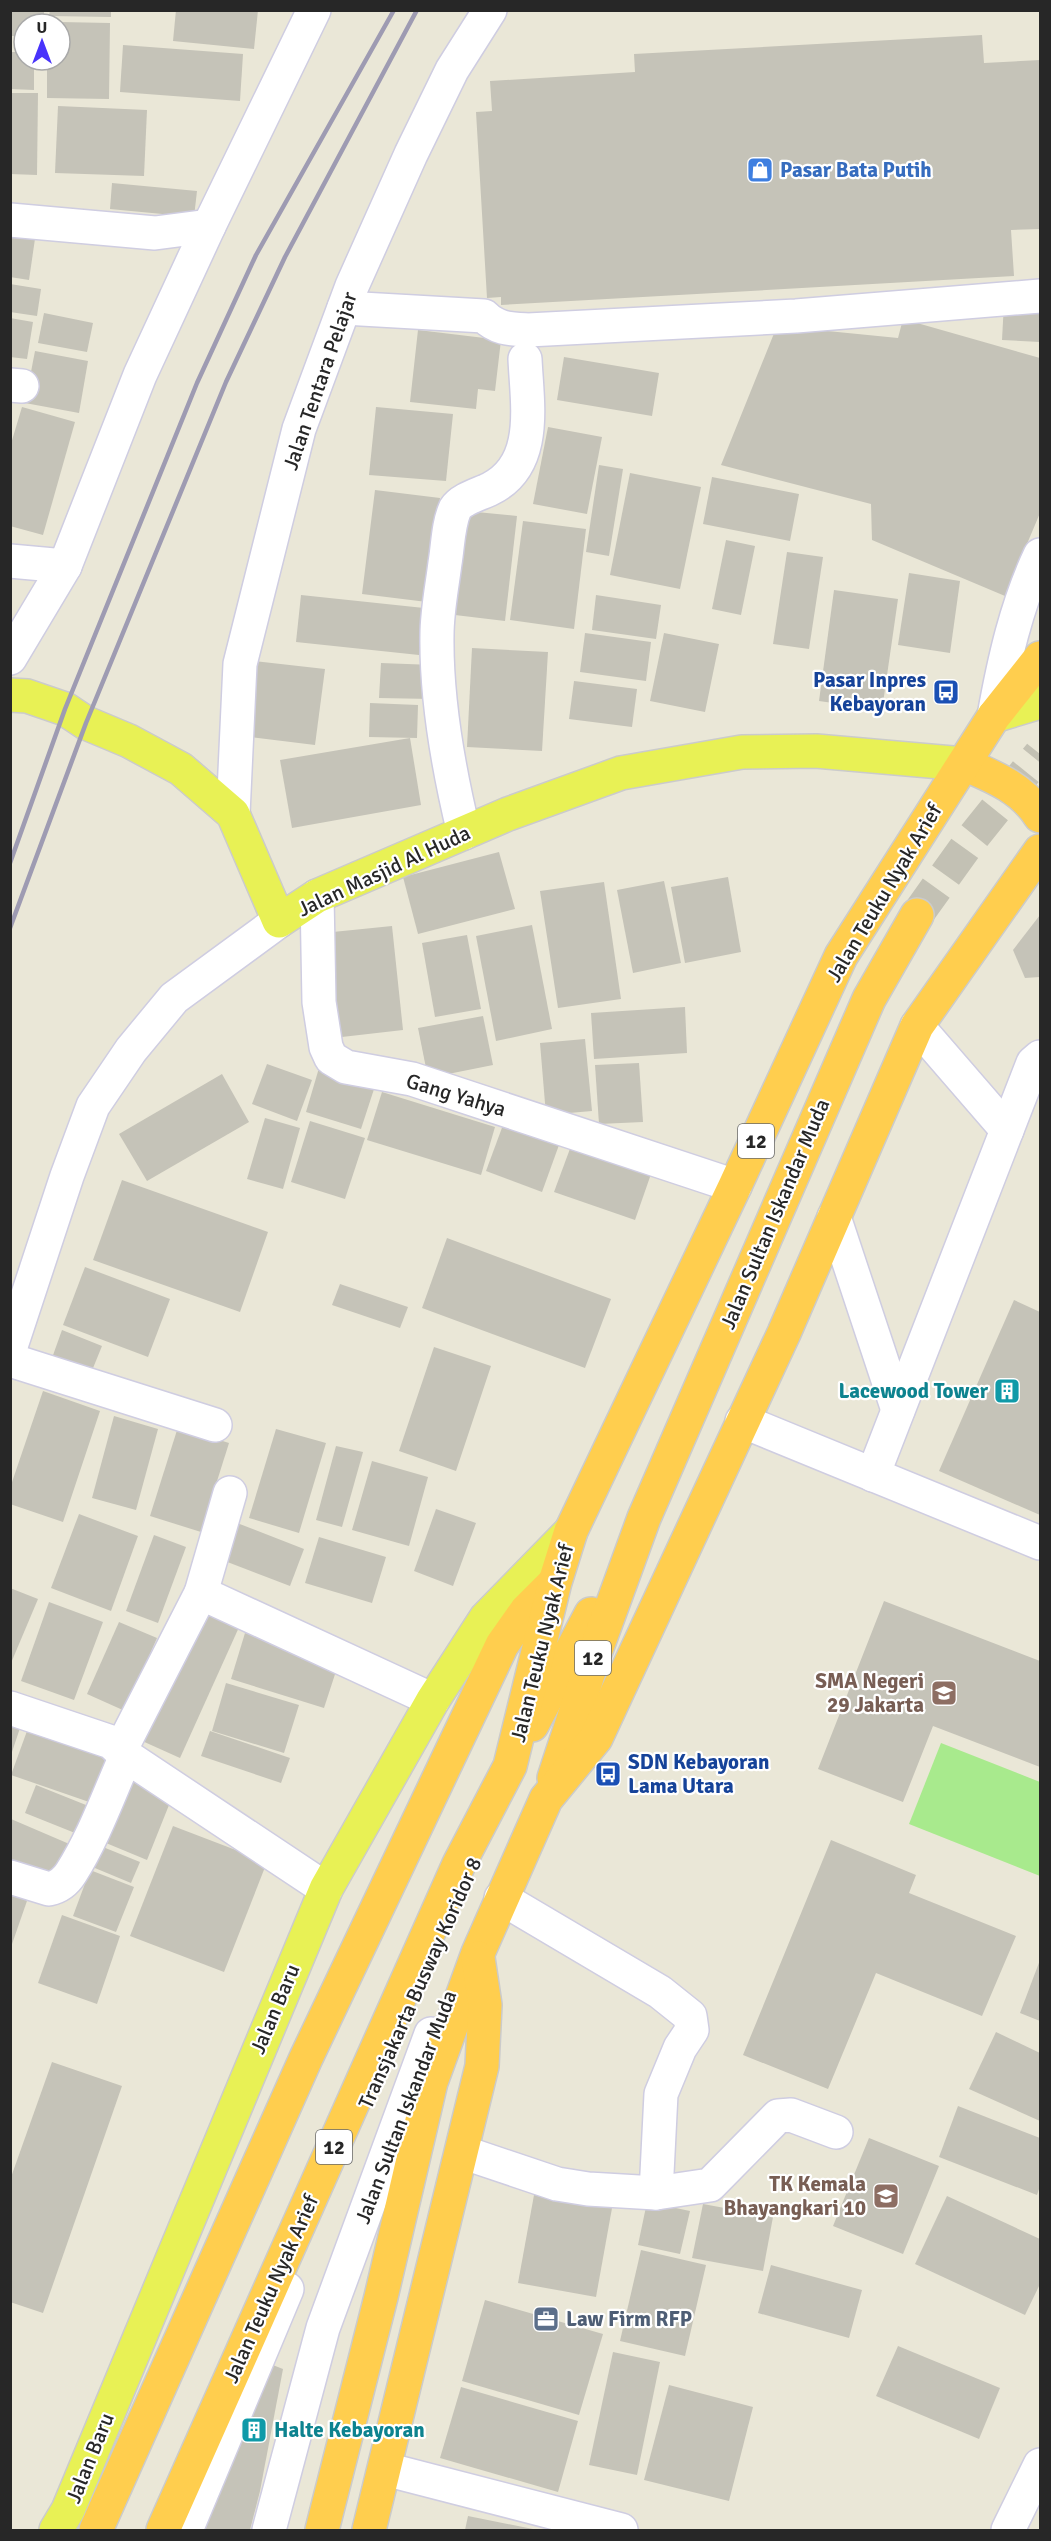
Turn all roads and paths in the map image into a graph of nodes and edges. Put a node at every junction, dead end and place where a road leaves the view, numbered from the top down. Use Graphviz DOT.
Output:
graph roads {
  1 [pos="314,10"];
  2 [pos="490,10"];
  3 [pos="10,220"];
  4 [pos="209,226"];
  5 [pos="1041,296"];
  6 [pos="344,308"];
  7 [pos="525,359"];
  8 [pos="1041,555"];
  9 [pos="10,561"];
  10 [pos="65,566"];
  11 [pos="1041,608"];
  12 [pos="10,658"];
  13 [pos="1041,658"];
  14 [pos="10,695"];
  15 [pos="1041,702"];
  16 [pos="983,732"];
  17 [pos="233,814"];
  18 [pos="1041,816"];
  19 [pos="464,833"];
  20 [pos="1041,852"];
  21 [pos="317,896"];
  22 [pos="917,915"];
  23 [pos="279,921"];
  24 [pos="917,1026"];
  25 [pos="1041,1057"];
  26 [pos="1007,1130"];
  27 [pos="735,1186"];
  28 [pos="834,1217"];
  29 [pos="10,1349"];
  30 [pos="10,1360"];
  31 [pos="898,1410"];
  32 [pos="742,1421"];
  33 [pos="215,1425"];
  34 [pos="873,1475"];
  35 [pos="230,1493"];
  36 [pos="644,1518"];
  37 [pos="571,1531"];
  38 [pos="1041,1543"];
  39 [pos="555,1581"];
  40 [pos="201,1593"];
  41 [pos="433,1700"];
  42 [pos="10,1708"];
  43 [pos="123,1754"];
  44 [pos="510,1766"];
  45 [pos="546,1799"];
  46 [pos="10,1876"];
  47 [pos="326,1889"];
  48 [pos="501,1899"];
  49 [pos="478,1953"];
  50 [pos="836,2132"];
  51 [pos="462,2152"];
  52 [pos="656,2193"];
  53 [pos="1041,2465"];
  54 [pos="385,2469"];
  55 [pos="1018,2527"];
  56 [pos="57,2530"];
  57 [pos="96,2530"];
  58 [pos="163,2530"];
  59 [pos="186,2530"];
  60 [pos="269,2530"];
  61 [pos="322,2530"];
  62 [pos="369,2530"];
  63 [pos="621,2530"];
  1 -- 4 [label="street"];
  2 -- 6 [label="street, Jalan Tentara Pelajar"];
  3 -- 4 [label="street"];
  4 -- 10 [label="street"];
  5 -- 6 [label="street"];
  6 -- 17 [label="street, Jalan Tentara Pelajar"];
  7 -- 19 [label="street"];
  8 -- 16 [label="street"];
  9 -- 10 [label="street"];
  10 -- 12 [label="street"];
  11 -- 16 [label="street"];
  13 -- 16 [label="highway, Jalan Teuku Nyak Arief / 12"];
  14 -- 17 [label="main road"];
  15 -- 16 [label="main road, Jalan Masjid Al Huda"];
  16 -- 18 [label="highway"];
  16 -- 19 [label="main road, Jalan Masjid Al Huda"];
  16 -- 27 [label="highway, Jalan Teuku Nyak Arief / 12"];
  17 -- 23 [label="main road"];
  19 -- 21 [label="main road, Jalan Masjid Al Huda"];
  20 -- 24 [label="highway, 12"];
  21 -- 23 [label="main road, Jalan Masjid Al Huda"];
  21 -- 27 [label="street, Gang Yahya"];
  22 -- 36 [label="highway, Jalan Sultan Iskandar Muda / 12"];
  23 -- 29 [label="street, Jalan Masjid Al Huda"];
  24 -- 26 [label="street"];
  24 -- 28 [label="highway, 12"];
  25 -- 26 [label="street"];
  26 -- 31 [label="street"];
  27 -- 37 [label="highway, Jalan Teuku Nyak Arief / 12"];
  28 -- 31 [label="street"];
  28 -- 32 [label="highway, 12"];
  30 -- 33 [label="street"];
  31 -- 34 [label="street"];
  32 -- 34 [label="street"];
  32 -- 45 [label="highway, 12"];
  34 -- 38 [label="street"];
  35 -- 40 [label="street"];
  36 -- 44 [label="highway, Jalan Sultan Iskandar Muda / 12"];
  36 -- 45 [label="highway, Jalan Sultan Iskandar Muda / 12"];
  37 -- 39 [label="highway, Jalan Teuku Nyak Arief / 12"];
  37 -- 41 [label="main road, Jalan Baru"];
  39 -- 44 [label="highway, Jalan Teuku Nyak Arief / 12"];
  39 -- 57 [label="highway"];
  40 -- 41 [label="street"];
  40 -- 43 [label="street"];
  41 -- 47 [label="main road, Jalan Baru"];
  42 -- 43 [label="street"];
  43 -- 46 [label="street"];
  43 -- 47 [label="street"];
  44 -- 58 [label="highway, Jalan Teuku Nyak Arief / 12"];
  44 -- 59 [label="street, Transjakarta Busway Koridor 8"];
  45 -- 48 [label="highway, 12"];
  47 -- 56 [label="main road, Jalan Baru"];
  48 -- 49 [label="highway, 12"];
  48 -- 52 [label="street"];
  49 -- 51 [label="highway"];
  49 -- 60 [label="street, Jalan Sultan Iskandar Muda"];
  49 -- 61 [label="highway, Jalan Sultan Iskandar Muda / 12"];
  50 -- 52 [label="street"];
  51 -- 52 [label="street"];
  51 -- 54 [label="highway"];
  53 -- 55 [label="street"];
  54 -- 62 [label="highway"];
  54 -- 63 [label="street"];
}
